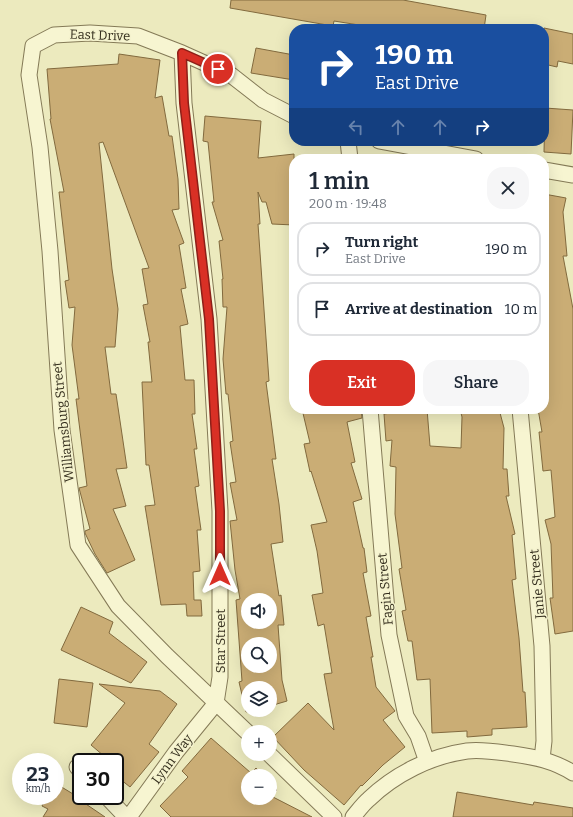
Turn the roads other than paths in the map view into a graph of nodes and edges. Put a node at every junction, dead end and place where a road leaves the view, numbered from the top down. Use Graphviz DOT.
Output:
graph roads {
  1 [pos="33,46"];
  2 [pos="182,53"];
  3 [pos="289,113"];
  4 [pos="407,146"];
  5 [pos="449,154"];
  6 [pos="549,171"];
  7 [pos="573,175"];
  8 [pos="370,414"];
  9 [pos="520,414"];
  10 [pos="216,703"];
  11 [pos="241,726"];
  12 [pos="542,759"];
  13 [pos="276,761"];
  14 [pos="427,762"];
  15 [pos="573,773"];
  16 [pos="115,805"];
  17 [pos="128,817"];
  18 [pos="334,817"];
  19 [pos="353,817"];
  1 -- 2 [label="street, East Drive"];
  1 -- 10 [label="street, Williamsburg Street"];
  2 -- 3 [label="street, East Drive"];
  2 -- 10 [label="street, Star Street"];
  4 -- 5 [label="street"];
  6 -- 7 [label="street"];
  8 -- 14 [label="street, Fagin Street"];
  9 -- 12 [label="street, Janie Street"];
  10 -- 11 [label="street, Williamsburg Street"];
  10 -- 17 [label="street, Lynn Way"];
  12 -- 14 [label="street"];
  12 -- 15 [label="street"];
  13 -- 18 [label="street"];
  14 -- 19 [label="street"];
  16 -- 17 [label="street, Lynn Way"];
}
